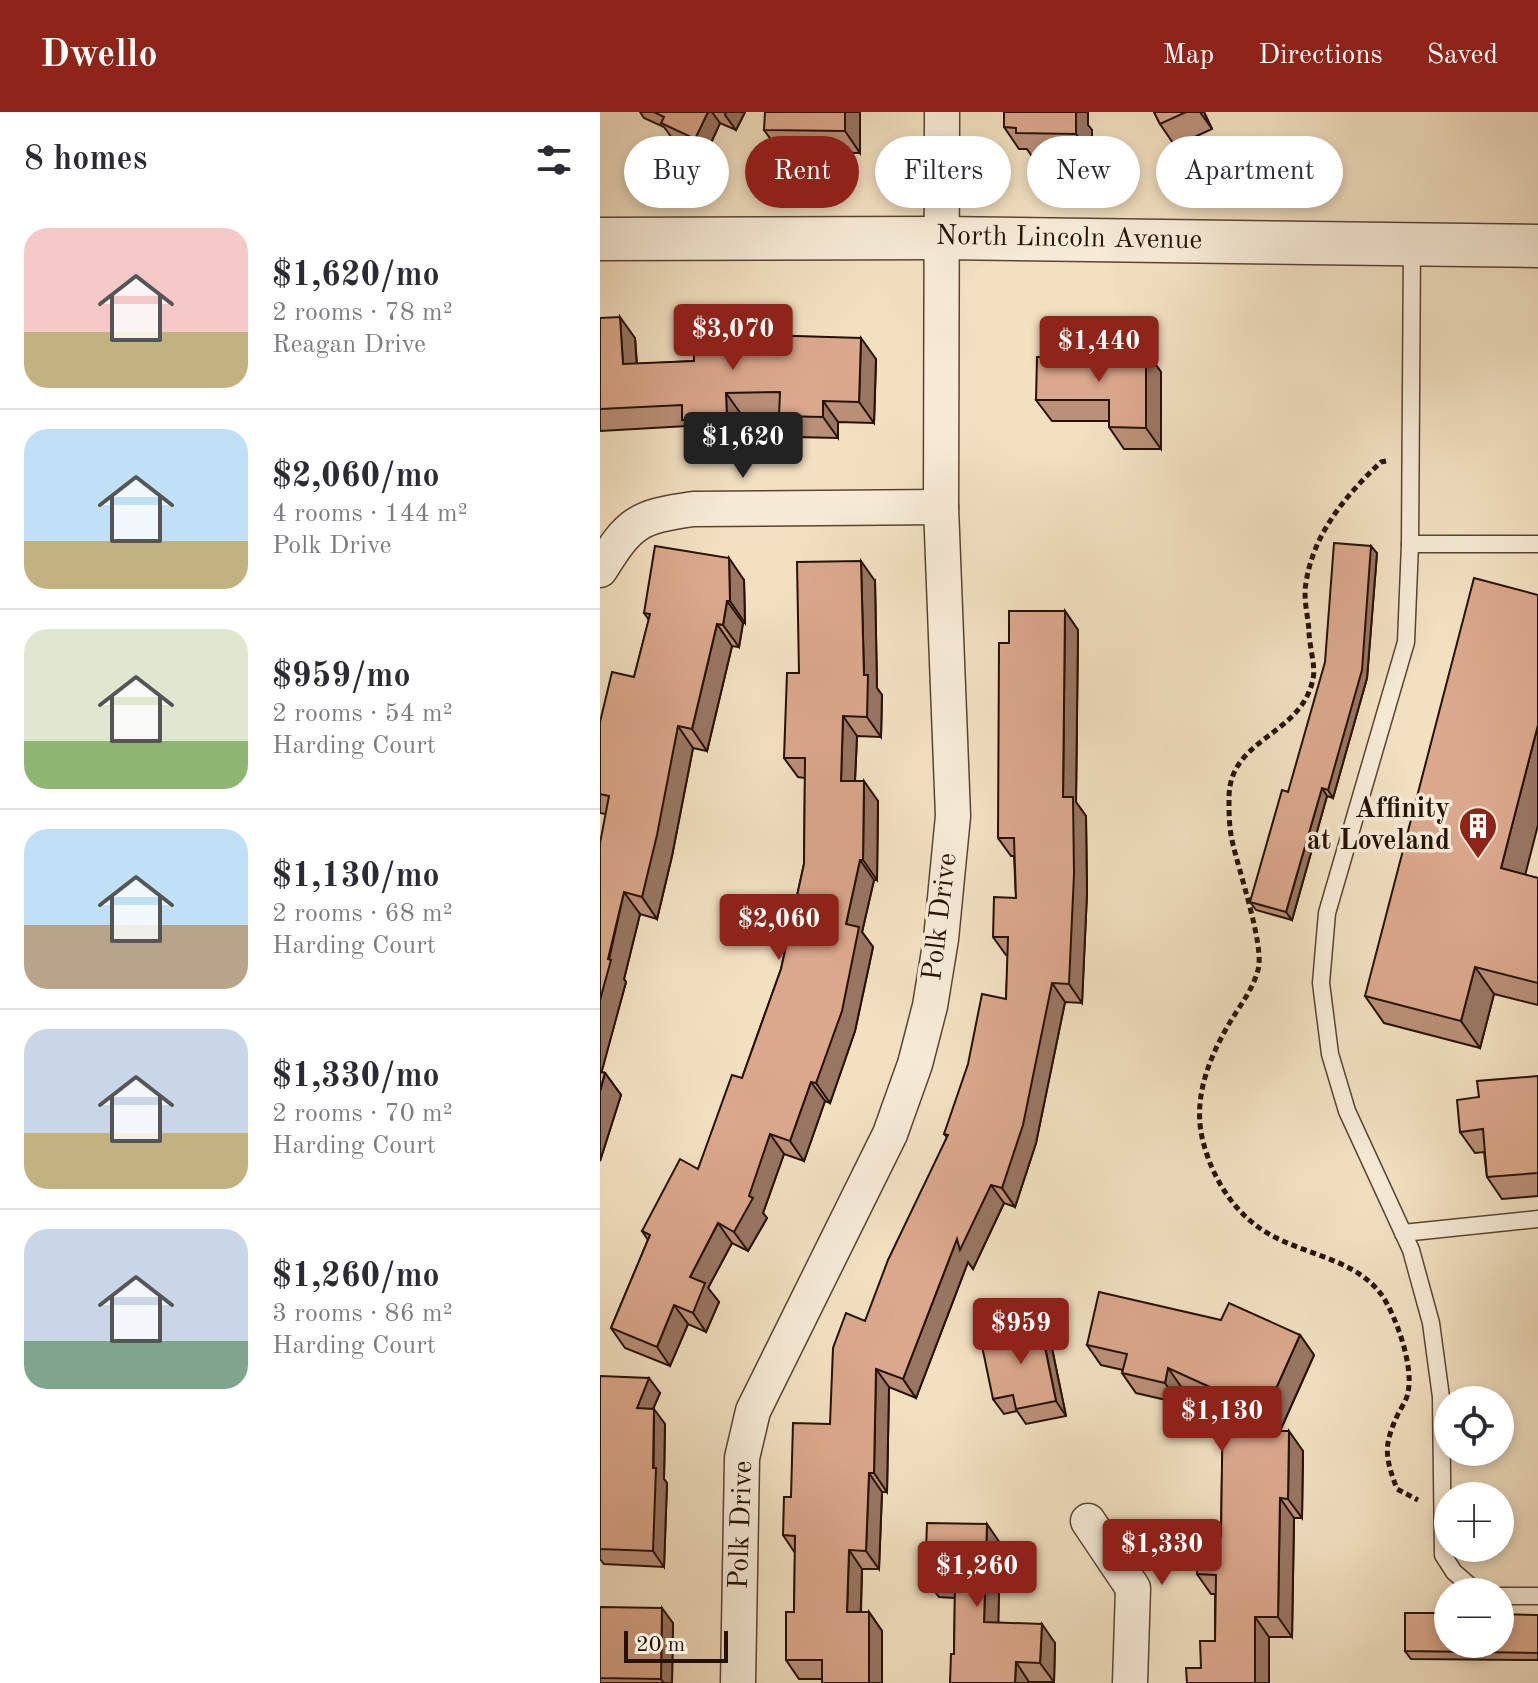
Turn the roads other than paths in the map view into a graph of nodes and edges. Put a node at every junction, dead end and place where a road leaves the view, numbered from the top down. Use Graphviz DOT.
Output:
graph roads {
  1 [pos="942,112"];
  2 [pos="941,238"];
  3 [pos="600,239"];
  4 [pos="1412,243"];
  5 [pos="1538,246"];
  6 [pos="941,507"];
  7 [pos="1410,544"];
  8 [pos="1538,544"];
  9 [pos="600,570"];
  10 [pos="1538,1219"];
  11 [pos="1403,1233"];
  12 [pos="1088,1521"];
  13 [pos="1461,1578"];
  14 [pos="1514,1596"];
  15 [pos="1538,1596"];
  16 [pos="738,1683"];
  17 [pos="1130,1683"];
  1 -- 2 [label="street, Polk Drive"];
  2 -- 3 [label="street, North Lincoln Avenue"];
  2 -- 4 [label="street, North Lincoln Avenue"];
  2 -- 6 [label="street, Polk Drive"];
  4 -- 5 [label="street, North Lincoln Avenue"];
  4 -- 7 [label="lane"];
  6 -- 9 [label="street"];
  6 -- 16 [label="street, Polk Drive"];
  7 -- 8 [label="lane"];
  7 -- 11 [label="lane"];
  10 -- 11 [label="lane"];
  11 -- 13 [label="lane"];
  12 -- 17 [label="street"];
  14 -- 15 [label="lane"];
}
